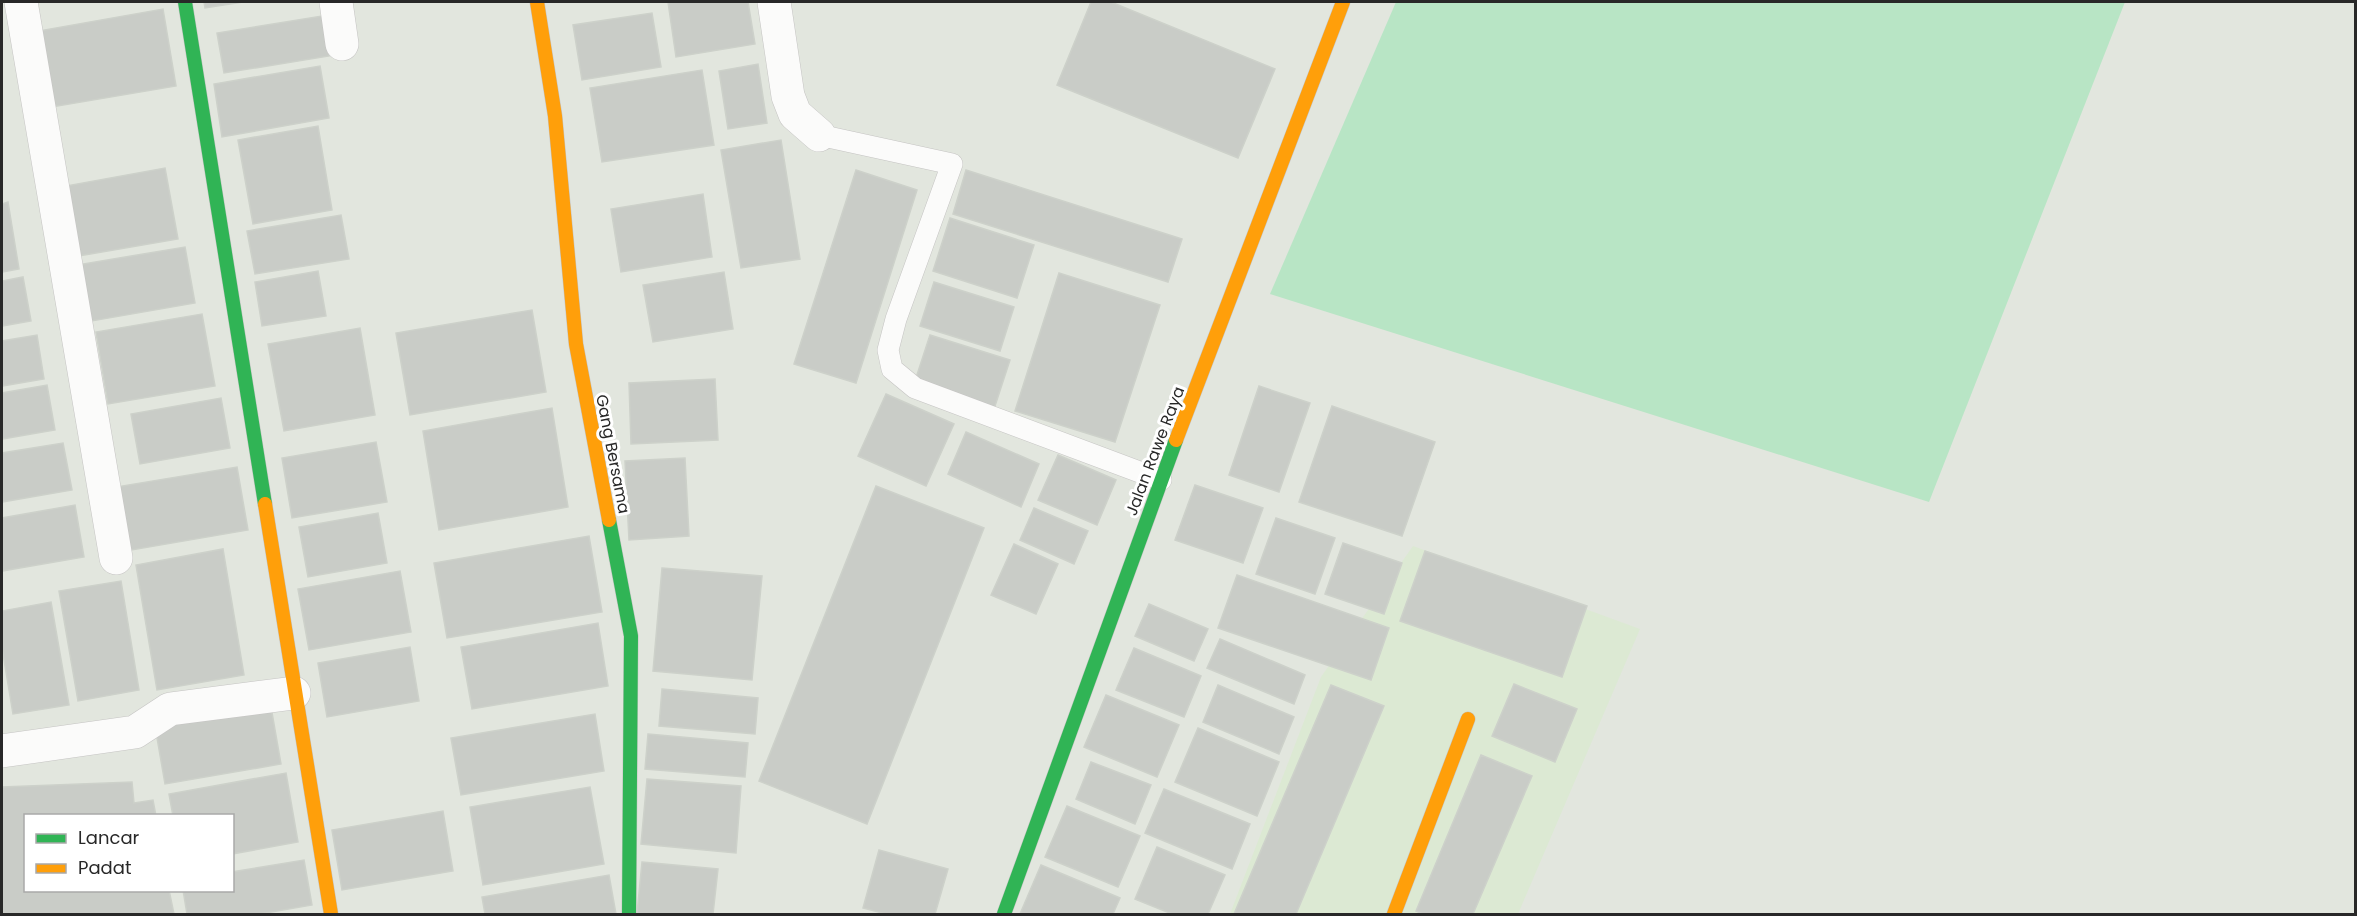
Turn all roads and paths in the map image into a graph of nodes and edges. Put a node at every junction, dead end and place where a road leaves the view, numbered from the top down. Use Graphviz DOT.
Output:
graph roads {
  1 [pos="21,2"];
  2 [pos="185,2"];
  3 [pos="336,2"];
  4 [pos="537,2"];
  5 [pos="774,2"];
  6 [pos="1343,2"];
  7 [pos="342,44"];
  8 [pos="819,135"];
  9 [pos="1161,480"];
  10 [pos="116,558"];
  11 [pos="294,693"];
  12 [pos="1468,719"];
  13 [pos="2,751"];
  14 [pos="331,915"];
  15 [pos="629,915"];
  16 [pos="1004,915"];
  17 [pos="1394,915"];
  1 -- 10 [label="street"];
  2 -- 11 [label="street"];
  3 -- 7 [label="street"];
  4 -- 15 [label="street, Gang Bersama"];
  5 -- 8 [label="street"];
  6 -- 9 [label="street, Jalan Rawe Raya"];
  8 -- 9 [label="lane"];
  9 -- 16 [label="street, Jalan Rawe Raya"];
  11 -- 13 [label="street"];
  11 -- 14 [label="street"];
  12 -- 17 [label="street"];
}
